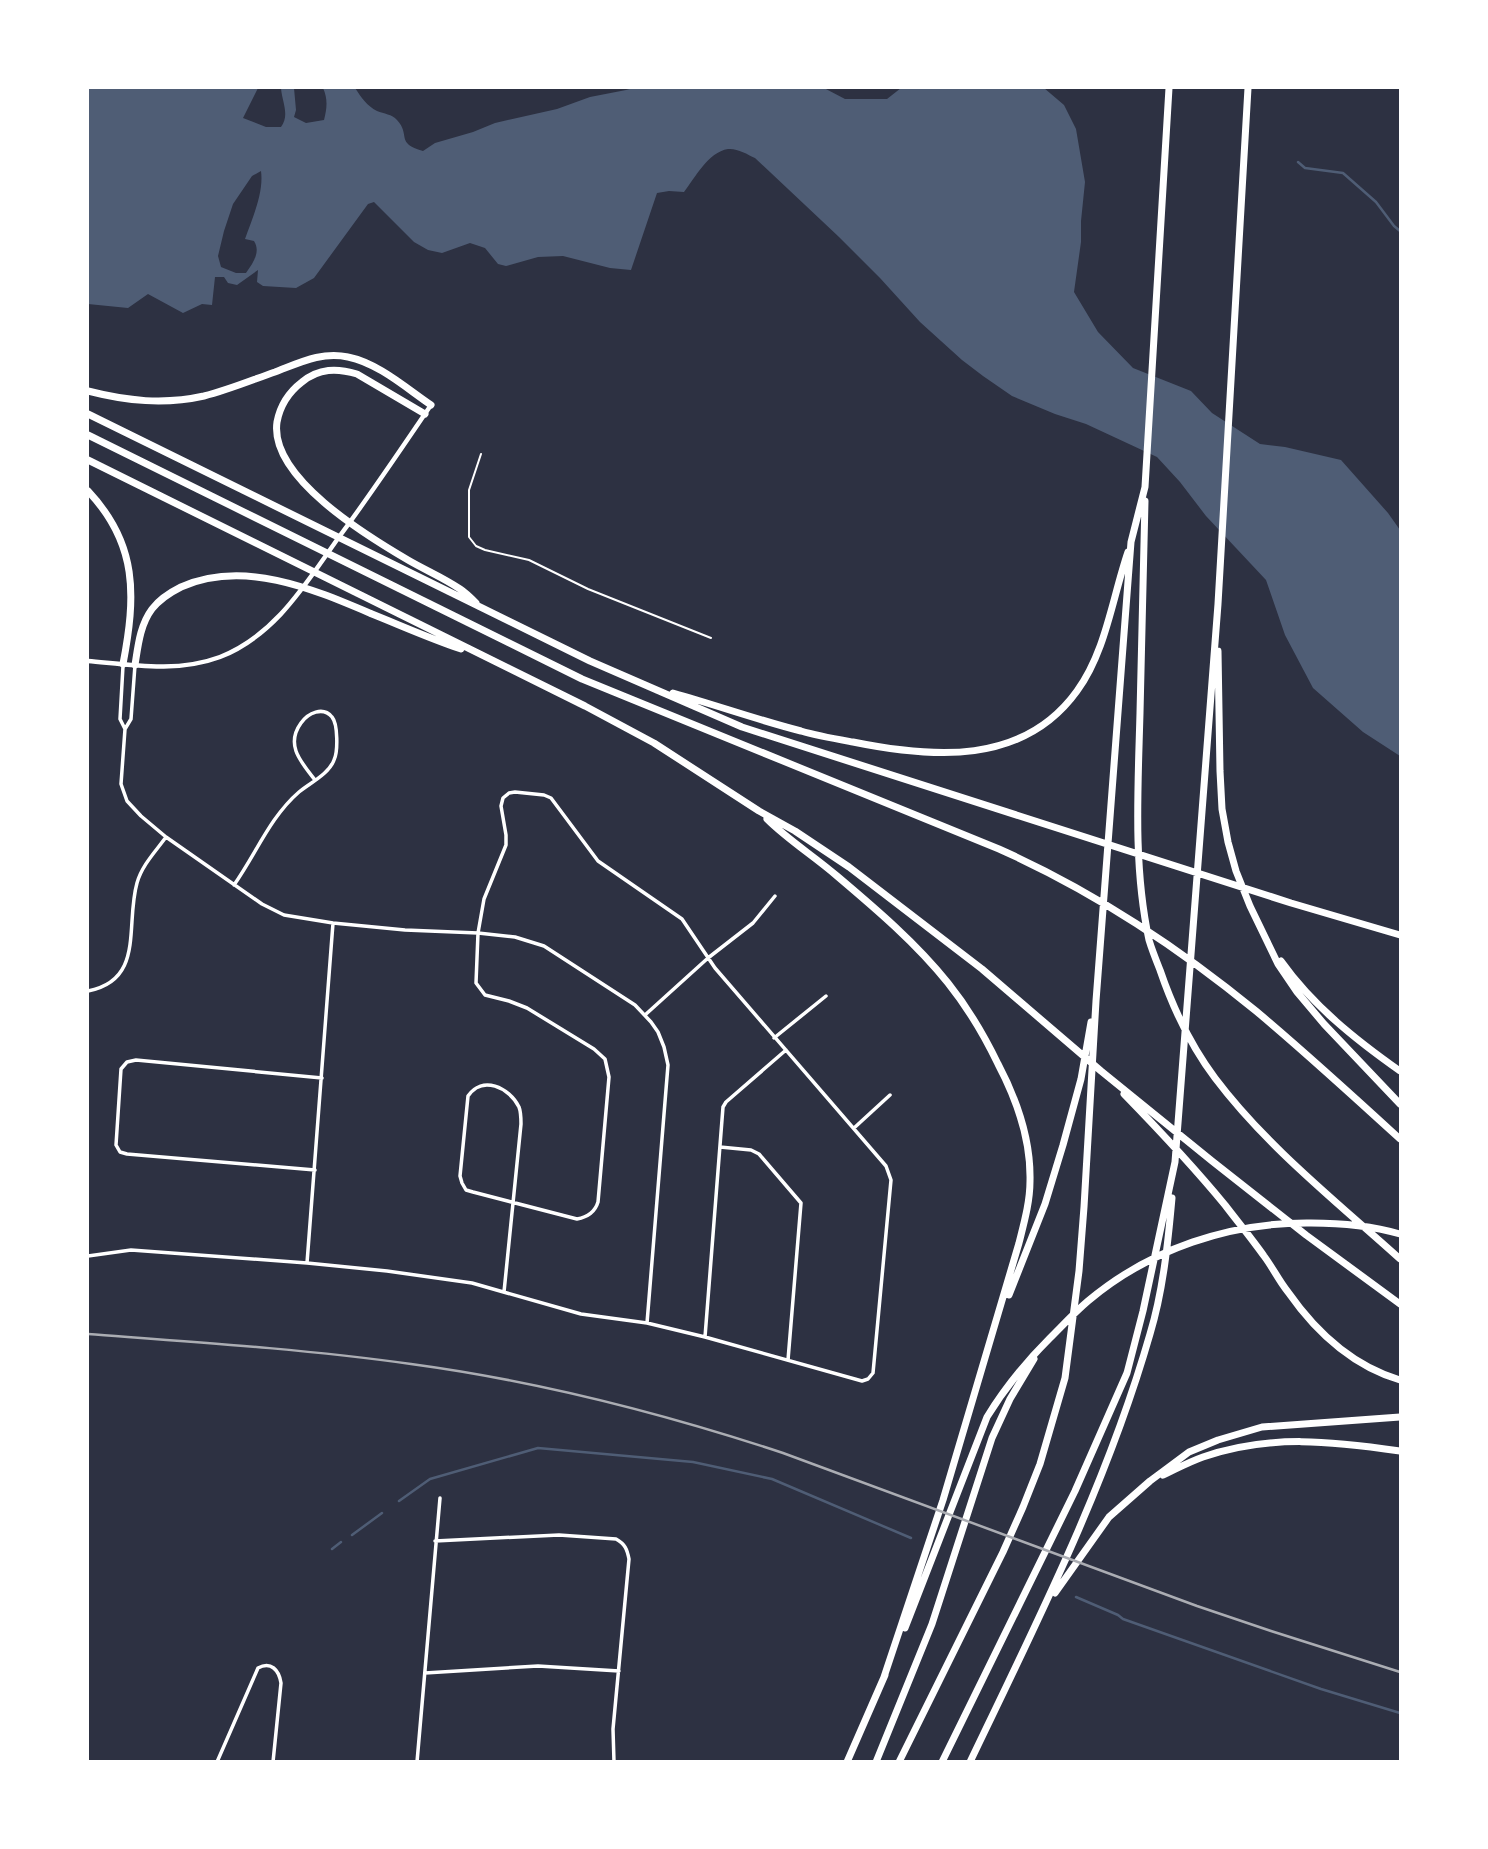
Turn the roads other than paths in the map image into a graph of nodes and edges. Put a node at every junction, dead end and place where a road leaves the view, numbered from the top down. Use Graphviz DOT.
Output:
graph roads {
  1 [pos="1169,88"];
  2 [pos="1248,88"];
  3 [pos="88,391"];
  4 [pos="431,405"];
  5 [pos="88,414"];
  6 [pos="425,414"];
  7 [pos="88,435"];
  8 [pos="481,454"];
  9 [pos="88,460"];
  10 [pos="1145,486"];
  11 [pos="88,491"];
  12 [pos="1131,542"];
  13 [pos="1218,604"];
  14 [pos="485,610"];
  15 [pos="711,638"];
  16 [pos="88,661"];
  17 [pos="493,661"];
  18 [pos="123,664"];
  19 [pos="135,665"];
  20 [pos="655,688"];
  21 [pos="125,729"];
  22 [pos="315,780"];
  23 [pos="759,811"];
  24 [pos="166,837"];
  25 [pos="234,885"];
  26 [pos="775,896"];
  27 [pos="333,923"];
  28 [pos="478,933"];
  29 [pos="1262,934"];
  30 [pos="1401,937"];
  31 [pos="708,958"];
  32 [pos="88,991"];
  33 [pos="826,996"];
  34 [pos="1096,1001"];
  35 [pos="645,1015"];
  36 [pos="775,1038"];
  37 [pos="786,1050"];
  38 [pos="1101,1071"];
  39 [pos="1401,1072"];
  40 [pos="322,1077"];
  41 [pos="890,1095"];
  42 [pos="1401,1104"];
  43 [pos="854,1128"];
  44 [pos="1401,1139"];
  45 [pos="720,1147"];
  46 [pos="1175,1162"];
  47 [pos="314,1170"];
  48 [pos="513,1202"];
  49 [pos="1401,1234"];
  50 [pos="88,1256"];
  51 [pos="1401,1259"];
  52 [pos="307,1263"];
  53 [pos="504,1292"];
  54 [pos="1401,1304"];
  55 [pos="647,1323"];
  56 [pos="1052,1336"];
  57 [pos="705,1337"];
  58 [pos="988,1351"];
  59 [pos="788,1360"];
  60 [pos="1401,1380"];
  61 [pos="1401,1417"];
  62 [pos="1401,1451"];
  63 [pos="1150,1481"];
  64 [pos="440,1498"];
  65 [pos="435,1541"];
  66 [pos="1046,1605"];
  67 [pos="618,1671"];
  68 [pos="425,1673"];
  69 [pos="884,1677"];
  70 [pos="217,1762"];
  71 [pos="273,1762"];
  72 [pos="417,1762"];
  73 [pos="614,1762"];
  74 [pos="847,1762"];
  75 [pos="876,1762"];
  76 [pos="899,1762"];
  77 [pos="942,1762"];
  78 [pos="970,1762"];
  1 -- 10 [label="highway"];
  2 -- 13 [label="highway"];
  3 -- 4 [label="highway"];
  4 -- 6 [label="street"];
  5 -- 14 [label="highway"];
  6 -- 14 [label="highway"];
  6 -- 19 [label="street"];
  7 -- 44 [label="highway"];
  8 -- 15 [label="lane"];
  9 -- 17 [label="highway"];
  10 -- 12 [label="highway"];
  10 -- 51 [label="highway"];
  11 -- 18 [label="highway"];
  12 -- 20 [label="highway"];
  12 -- 34 [label="highway"];
  13 -- 29 [label="highway"];
  13 -- 46 [label="highway"];
  14 -- 20 [label="highway"];
  16 -- 18 [label="street"];
  17 -- 19 [label="highway"];
  17 -- 23 [label="highway"];
  18 -- 19 [label="street"];
  18 -- 21 [label="street"];
  19 -- 21 [label="street"];
  20 -- 30 [label="highway"];
  21 -- 24 [label="street"];
  22 -- 22 [label="street"];
  22 -- 25 [label="street"];
  23 -- 38 [label="highway"];
  23 -- 58 [label="highway"];
  24 -- 25 [label="street"];
  24 -- 32 [label="street"];
  25 -- 27 [label="street"];
  26 -- 31 [label="street"];
  27 -- 28 [label="street"];
  27 -- 40 [label="street"];
  28 -- 31 [label="street"];
  28 -- 35 [label="street"];
  28 -- 48 [label="street"];
  29 -- 39 [label="highway"];
  29 -- 42 [label="highway"];
  31 -- 35 [label="street"];
  31 -- 36 [label="street"];
  33 -- 36 [label="street"];
  34 -- 58 [label="highway"];
  34 -- 76 [label="highway"];
  35 -- 55 [label="street"];
  36 -- 37 [label="street"];
  37 -- 43 [label="street"];
  37 -- 45 [label="street"];
  38 -- 54 [label="highway"];
  38 -- 60 [label="highway"];
  40 -- 47 [label="street"];
  40 -- 47 [label="street"];
  41 -- 43 [label="street"];
  43 -- 59 [label="street"];
  45 -- 57 [label="street"];
  45 -- 59 [label="street"];
  46 -- 66 [label="highway"];
  46 -- 77 [label="highway"];
  47 -- 52 [label="street"];
  48 -- 48 [label="street"];
  48 -- 53 [label="street"];
  49 -- 56 [label="highway"];
  50 -- 52 [label="street"];
  52 -- 53 [label="street"];
  53 -- 55 [label="street"];
  55 -- 57 [label="street"];
  56 -- 69 [label="highway"];
  56 -- 75 [label="highway"];
  57 -- 59 [label="street"];
  58 -- 69 [label="highway"];
  61 -- 63 [label="highway"];
  62 -- 63 [label="highway"];
  63 -- 66 [label="highway"];
  64 -- 65 [label="street"];
  65 -- 67 [label="street"];
  65 -- 68 [label="street"];
  66 -- 78 [label="highway"];
  67 -- 68 [label="street"];
  67 -- 73 [label="street"];
  68 -- 72 [label="street"];
  69 -- 74 [label="highway"];
  70 -- 71 [label="street"];
}
